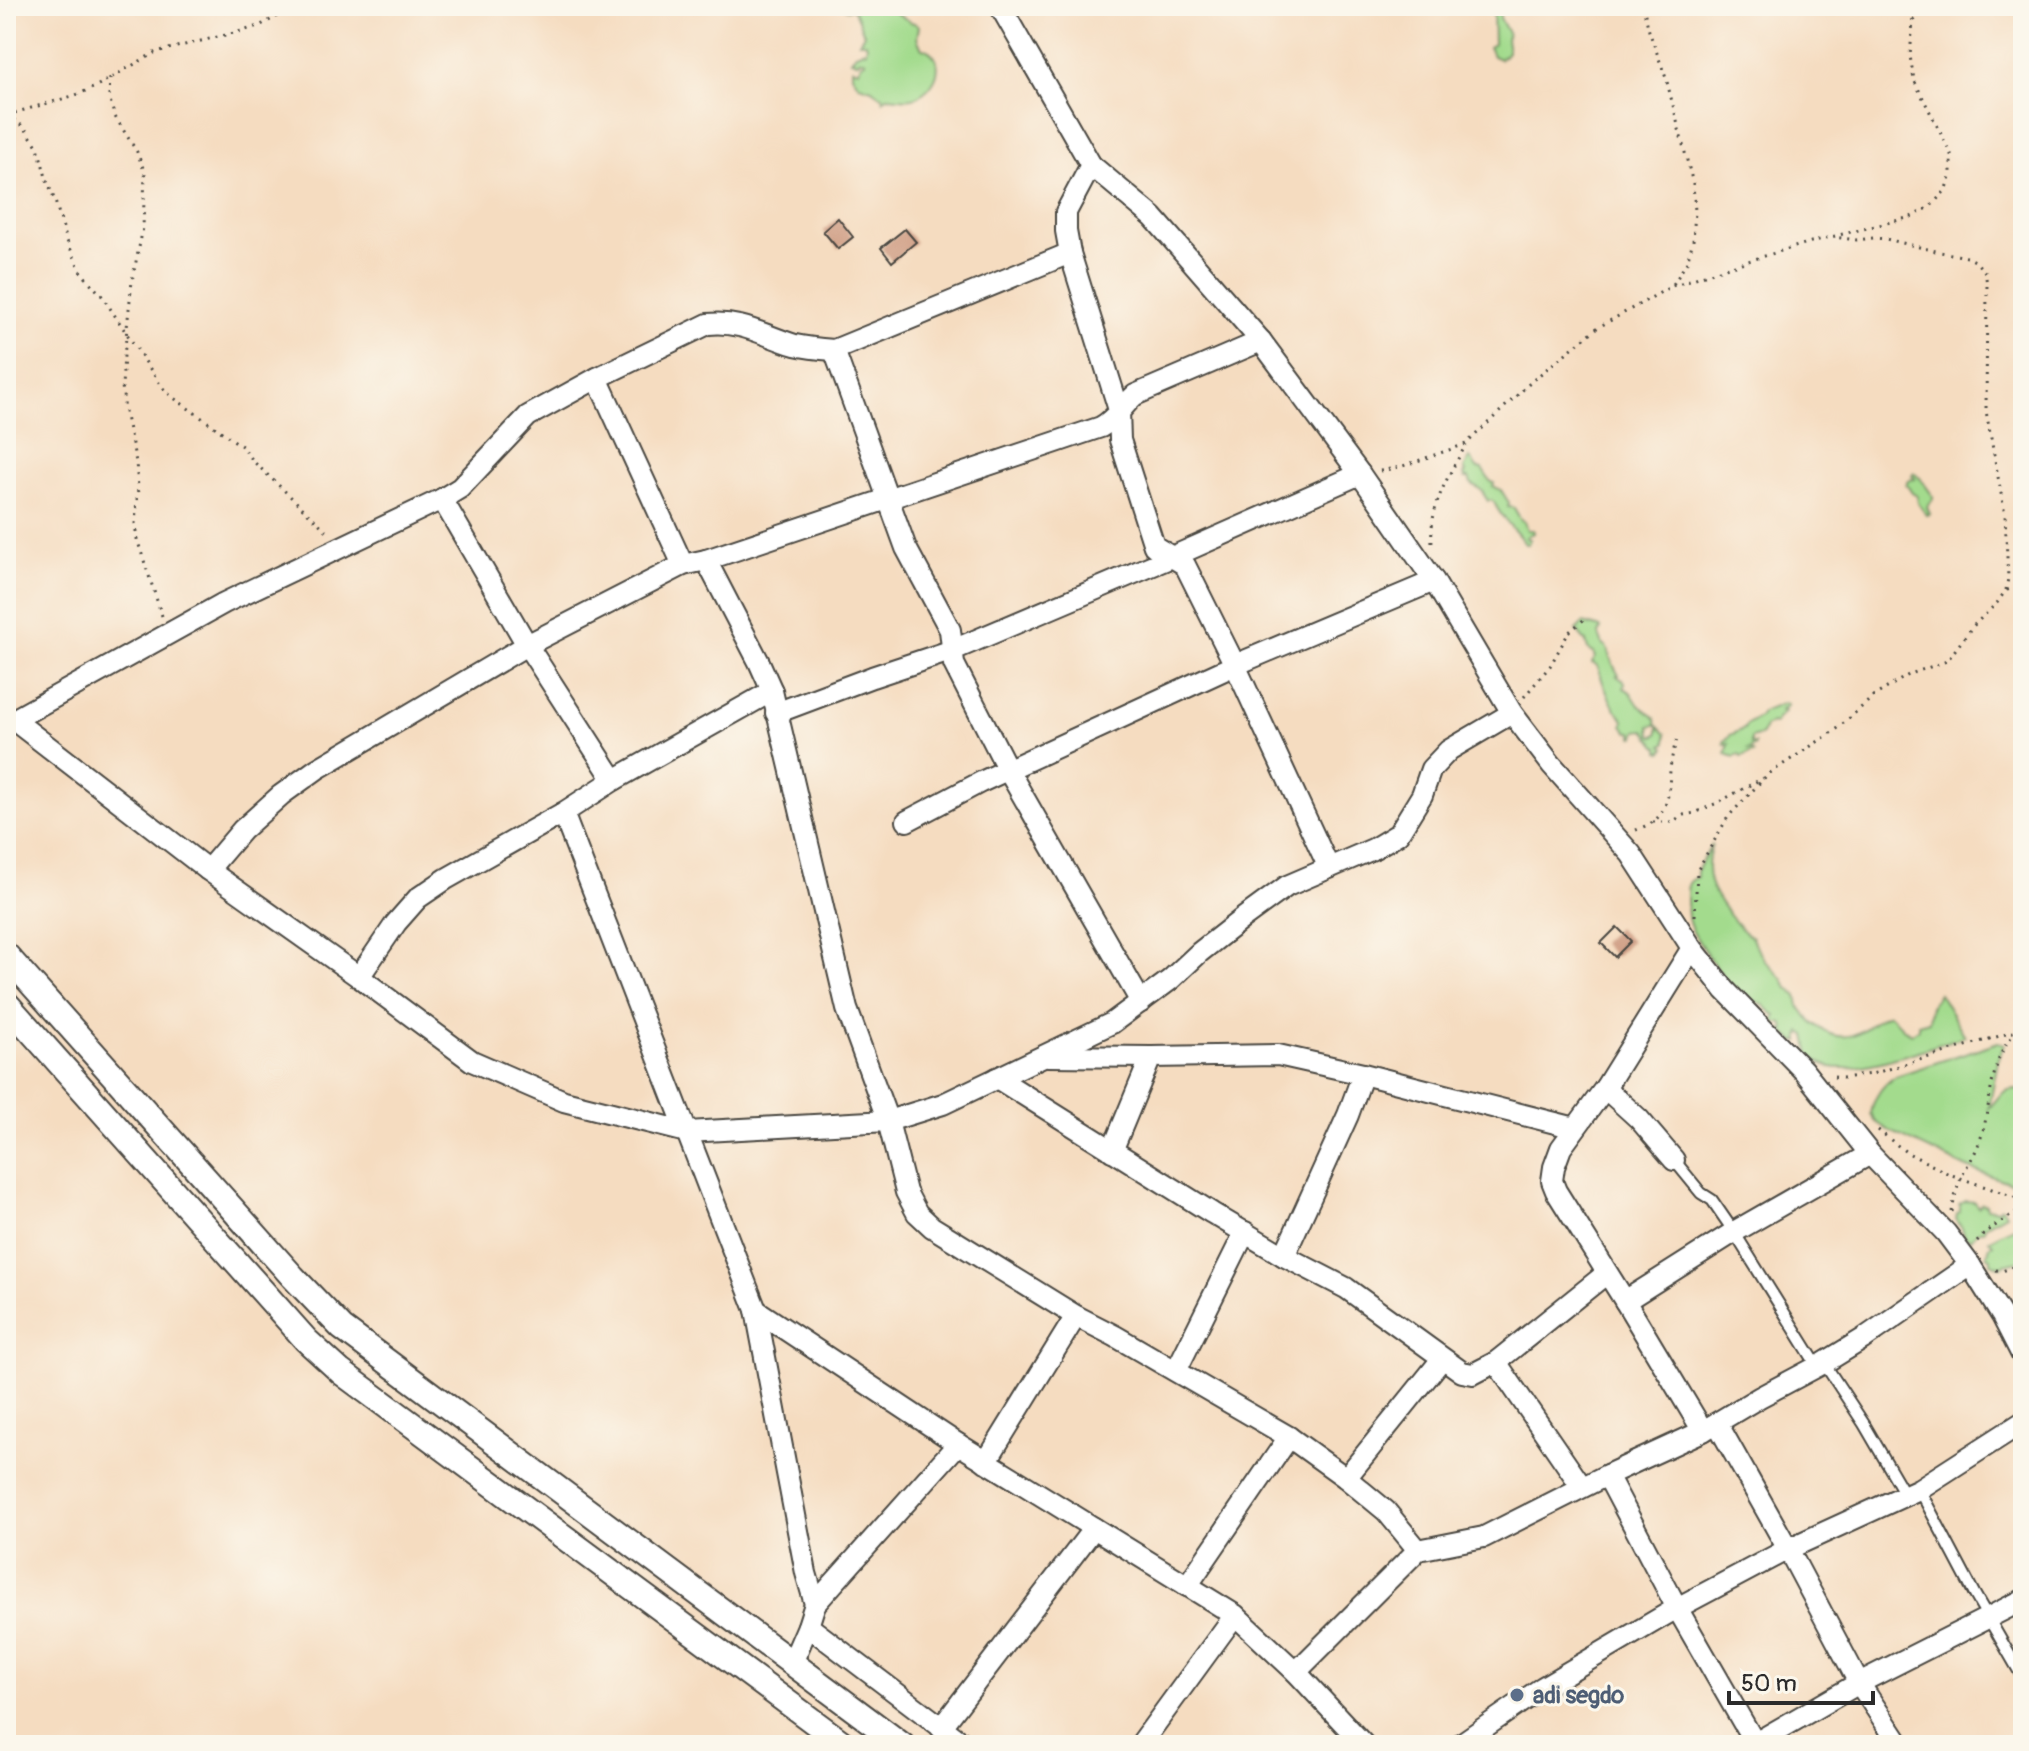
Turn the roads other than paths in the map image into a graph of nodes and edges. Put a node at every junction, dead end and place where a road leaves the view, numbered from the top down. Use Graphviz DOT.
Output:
graph roads {
  1 [pos="1000,6"];
  2 [pos="1091,165"];
  3 [pos="1070,253"];
  4 [pos="1261,341"];
  5 [pos="834,350"];
  6 [pos="597,378"];
  7 [pos="1119,410"];
  8 [pos="1360,474"];
  9 [pos="442,499"];
  10 [pos="888,500"];
  11 [pos="1172,557"];
  12 [pos="706,560"];
  13 [pos="683,565"];
  14 [pos="1434,581"];
  15 [pos="527,645"];
  16 [pos="953,650"];
  17 [pos="1235,665"];
  18 [pos="772,691"];
  19 [pos="776,713"];
  20 [pos="1512,713"];
  21 [pos="10,722"];
  22 [pos="1008,770"];
  23 [pos="614,780"];
  24 [pos="563,813"];
  25 [pos="907,821"];
  26 [pos="1329,868"];
  27 [pos="208,870"];
  28 [pos="1692,948"];
  29 [pos="6,955"];
  30 [pos="359,977"];
  31 [pos="1141,1002"];
  32 [pos="6,1003"];
  33 [pos="1044,1056"];
  34 [pos="1151,1057"];
  35 [pos="1363,1074"];
  36 [pos="997,1078"];
  37 [pos="1605,1088"];
  38 [pos="888,1121"];
  39 [pos="1575,1128"];
  40 [pos="687,1132"];
  41 [pos="1112,1151"];
  42 [pos="1870,1154"];
  43 [pos="1674,1160"];
  44 [pos="1245,1232"];
  45 [pos="1734,1232"];
  46 [pos="1284,1256"];
  47 [pos="1977,1260"];
  48 [pos="1607,1273"];
  49 [pos="1625,1301"];
  50 [pos="756,1310"];
  51 [pos="1076,1316"];
  52 [pos="2023,1357"];
  53 [pos="1442,1359"];
  54 [pos="1496,1362"];
  55 [pos="1821,1365"];
  56 [pos="1176,1371"];
  57 [pos="2023,1422"];
  58 [pos="1710,1427"];
  59 [pos="1289,1437"];
  60 [pos="958,1444"];
  61 [pos="986,1462"];
  62 [pos="1607,1475"];
  63 [pos="1346,1478"];
  64 [pos="1582,1487"];
  65 [pos="1912,1492"];
  66 [pos="570,1498"];
  67 [pos="549,1525"];
  68 [pos="1094,1528"];
  69 [pos="1788,1549"];
  70 [pos="1418,1550"];
  71 [pos="1187,1586"];
  72 [pos="2023,1600"];
  73 [pos="815,1604"];
  74 [pos="1677,1608"];
  75 [pos="1235,1615"];
  76 [pos="1988,1618"];
  77 [pos="808,1626"];
  78 [pos="792,1663"];
  79 [pos="1296,1672"];
  80 [pos="2023,1678"];
  81 [pos="1859,1683"];
  82 [pos="941,1728"];
  83 [pos="845,1745"];
  84 [pos="902,1745"];
  85 [pos="965,1745"];
  86 [pos="1140,1745"];
  87 [pos="1364,1745"];
  88 [pos="1459,1745"];
  89 [pos="1754,1745"];
  90 [pos="1900,1745"];
  1 -- 2 [label="street"];
  2 -- 3 [label="street"];
  2 -- 4 [label="street"];
  3 -- 5 [label="street"];
  3 -- 7 [label="street"];
  4 -- 7 [label="street"];
  4 -- 8 [label="street"];
  5 -- 6 [label="street"];
  5 -- 10 [label="street"];
  6 -- 9 [label="street"];
  6 -- 13 [label="street"];
  7 -- 10 [label="street"];
  7 -- 11 [label="street"];
  8 -- 11 [label="street"];
  8 -- 14 [label="street"];
  9 -- 15 [label="street"];
  9 -- 21 [label="street"];
  10 -- 12 [label="street"];
  10 -- 16 [label="street"];
  11 -- 16 [label="street"];
  11 -- 17 [label="street"];
  12 -- 13 [label="street"];
  12 -- 18 [label="street"];
  13 -- 15 [label="street"];
  14 -- 17 [label="street"];
  14 -- 20 [label="street"];
  15 -- 23 [label="street"];
  15 -- 27 [label="street"];
  16 -- 19 [label="street"];
  16 -- 22 [label="street"];
  17 -- 22 [label="street"];
  17 -- 26 [label="street"];
  18 -- 19 [label="street"];
  18 -- 23 [label="street"];
  19 -- 38 [label="street"];
  20 -- 26 [label="street"];
  20 -- 28 [label="street"];
  21 -- 27 [label="street"];
  22 -- 25 [label="street"];
  22 -- 31 [label="street"];
  23 -- 24 [label="street"];
  24 -- 30 [label="street"];
  24 -- 40 [label="street"];
  26 -- 31 [label="street"];
  27 -- 30 [label="street"];
  28 -- 37 [label="street"];
  28 -- 42 [label="street"];
  29 -- 66 [label="street"];
  30 -- 40 [label="street"];
  31 -- 33 [label="street"];
  32 -- 67 [label="street"];
  33 -- 34 [label="street"];
  33 -- 36 [label="street"];
  34 -- 35 [label="street"];
  34 -- 41 [label="street"];
  35 -- 39 [label="street"];
  35 -- 46 [label="street"];
  36 -- 38 [label="street"];
  36 -- 41 [label="street"];
  37 -- 39 [label="street"];
  37 -- 43 [label="street"];
  38 -- 40 [label="street"];
  38 -- 51 [label="street"];
  39 -- 48 [label="street"];
  40 -- 50 [label="street"];
  41 -- 44 [label="street"];
  42 -- 45 [label="street"];
  42 -- 47 [label="street"];
  43 -- 45 [label="lane"];
  44 -- 46 [label="street"];
  44 -- 56 [label="street"];
  45 -- 49 [label="street"];
  45 -- 55 [label="lane"];
  46 -- 53 [label="street"];
  47 -- 52 [label="street"];
  47 -- 55 [label="street"];
  48 -- 49 [label="street"];
  48 -- 54 [label="street"];
  49 -- 58 [label="street"];
  50 -- 60 [label="street"];
  50 -- 73 [label="street"];
  51 -- 56 [label="street"];
  51 -- 61 [label="street"];
  53 -- 54 [label="street"];
  53 -- 63 [label="street"];
  54 -- 64 [label="street"];
  55 -- 58 [label="street"];
  55 -- 65 [label="lane"];
  56 -- 59 [label="street"];
  57 -- 65 [label="street"];
  58 -- 62 [label="street"];
  58 -- 69 [label="street"];
  59 -- 63 [label="street"];
  59 -- 71 [label="street"];
  60 -- 61 [label="street"];
  60 -- 73 [label="street"];
  61 -- 68 [label="street"];
  62 -- 64 [label="street"];
  62 -- 74 [label="street"];
  63 -- 70 [label="street"];
  64 -- 70 [label="street"];
  65 -- 69 [label="street"];
  65 -- 76 [label="lane"];
  66 -- 67 [label="street"];
  66 -- 78 [label="street"];
  67 -- 83 [label="street"];
  68 -- 71 [label="street"];
  68 -- 82 [label="street"];
  69 -- 74 [label="street"];
  69 -- 81 [label="street"];
  70 -- 79 [label="street"];
  71 -- 75 [label="street"];
  72 -- 76 [label="street"];
  73 -- 77 [label="street"];
  74 -- 88 [label="street"];
  74 -- 89 [label="street"];
  75 -- 79 [label="street"];
  75 -- 86 [label="street"];
  76 -- 80 [label="lane"];
  76 -- 81 [label="street"];
  77 -- 78 [label="street"];
  77 -- 82 [label="street"];
  78 -- 84 [label="street"];
  79 -- 87 [label="street"];
  81 -- 89 [label="street"];
  81 -- 90 [label="street"];
  82 -- 85 [label="street"];
}
